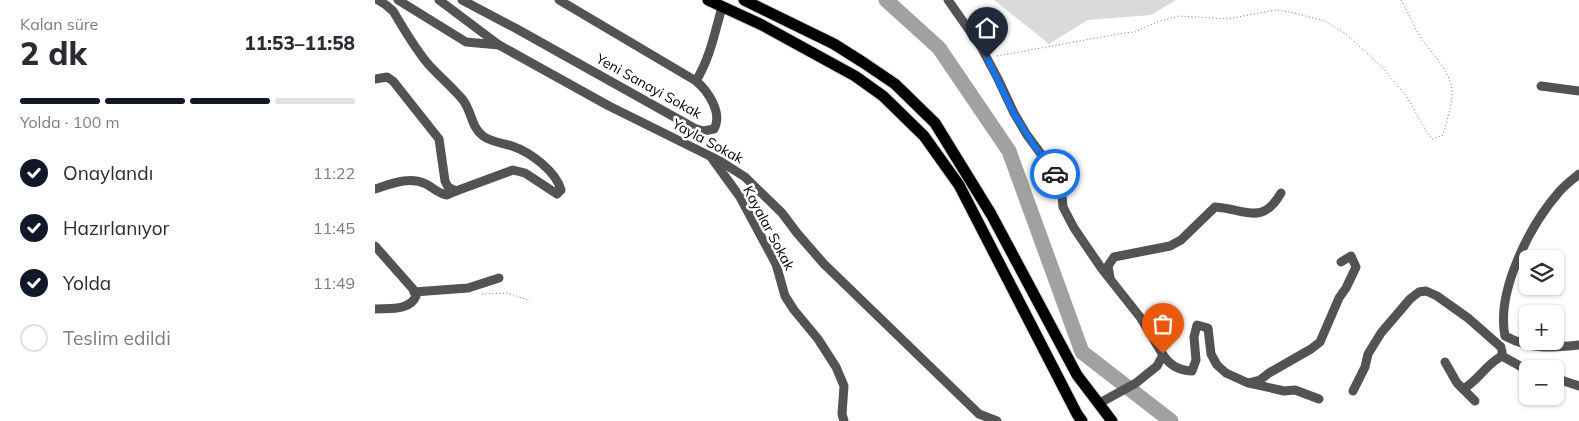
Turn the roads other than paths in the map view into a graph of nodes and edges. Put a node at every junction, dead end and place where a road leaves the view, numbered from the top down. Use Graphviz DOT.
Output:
graph roads {
  1 [pos="377,0"];
  2 [pos="398,0"];
  3 [pos="439,0"];
  4 [pos="462,0"];
  5 [pos="559,0"];
  6 [pos="708,0"];
  7 [pos="744,0"];
  8 [pos="948,0"];
  9 [pos="722,7"];
  10 [pos="499,45"];
  11 [pos="375,79"];
  12 [pos="696,81"];
  13 [pos="1541,86"];
  14 [pos="1579,91"];
  15 [pos="709,156"];
  16 [pos="1579,174"];
  17 [pos="375,189"];
  18 [pos="456,190"];
  19 [pos="1281,193"];
  20 [pos="376,248"];
  21 [pos="1341,262"];
  22 [pos="499,278"];
  23 [pos="1110,278"];
  24 [pos="414,292"];
  25 [pos="375,309"];
  26 [pos="1505,336"];
  27 [pos="1579,345"];
  28 [pos="1502,352"];
  29 [pos="1163,354"];
  30 [pos="1445,362"];
  31 [pos="1519,365"];
  32 [pos="1564,381"];
  33 [pos="1248,383"];
  34 [pos="1579,386"];
  35 [pos="1463,389"];
  36 [pos="1353,391"];
  37 [pos="1319,399"];
  38 [pos="1475,401"];
  39 [pos="1098,404"];
  40 [pos="844,421"];
  41 [pos="997,421"];
  42 [pos="1082,421"];
  43 [pos="1112,421"];
  1 -- 18 [label="street"];
  2 -- 10 [label="street, Yayla Sokak"];
  3 -- 10 [label="street"];
  4 -- 12 [label="street, Yeni Sanayi Sokak"];
  5 -- 12 [label="street, Yeni Sanayi Sokak"];
  6 -- 9 [label="main road"];
  7 -- 39 [label="main road"];
  8 -- 23 [label="street"];
  9 -- 12 [label="street"];
  9 -- 42 [label="main road"];
  10 -- 15 [label="street, Yayla Sokak"];
  11 -- 18 [label="street"];
  13 -- 14 [label="street"];
  15 -- 40 [label="street, Kayalar Sokak"];
  15 -- 41 [label="street, Yayla Sokak"];
  16 -- 26 [label="street"];
  17 -- 18 [label="street"];
  19 -- 23 [label="street"];
  20 -- 24 [label="street"];
  21 -- 33 [label="street"];
  22 -- 24 [label="street"];
  23 -- 29 [label="street"];
  24 -- 25 [label="street"];
  26 -- 27 [label="street"];
  26 -- 28 [label="street"];
  28 -- 31 [label="street"];
  28 -- 35 [label="street"];
  28 -- 36 [label="street"];
  29 -- 33 [label="street"];
  29 -- 39 [label="street"];
  30 -- 35 [label="street"];
  32 -- 34 [label="street"];
  33 -- 37 [label="street"];
  35 -- 38 [label="street"];
  39 -- 43 [label="main road"];
}
